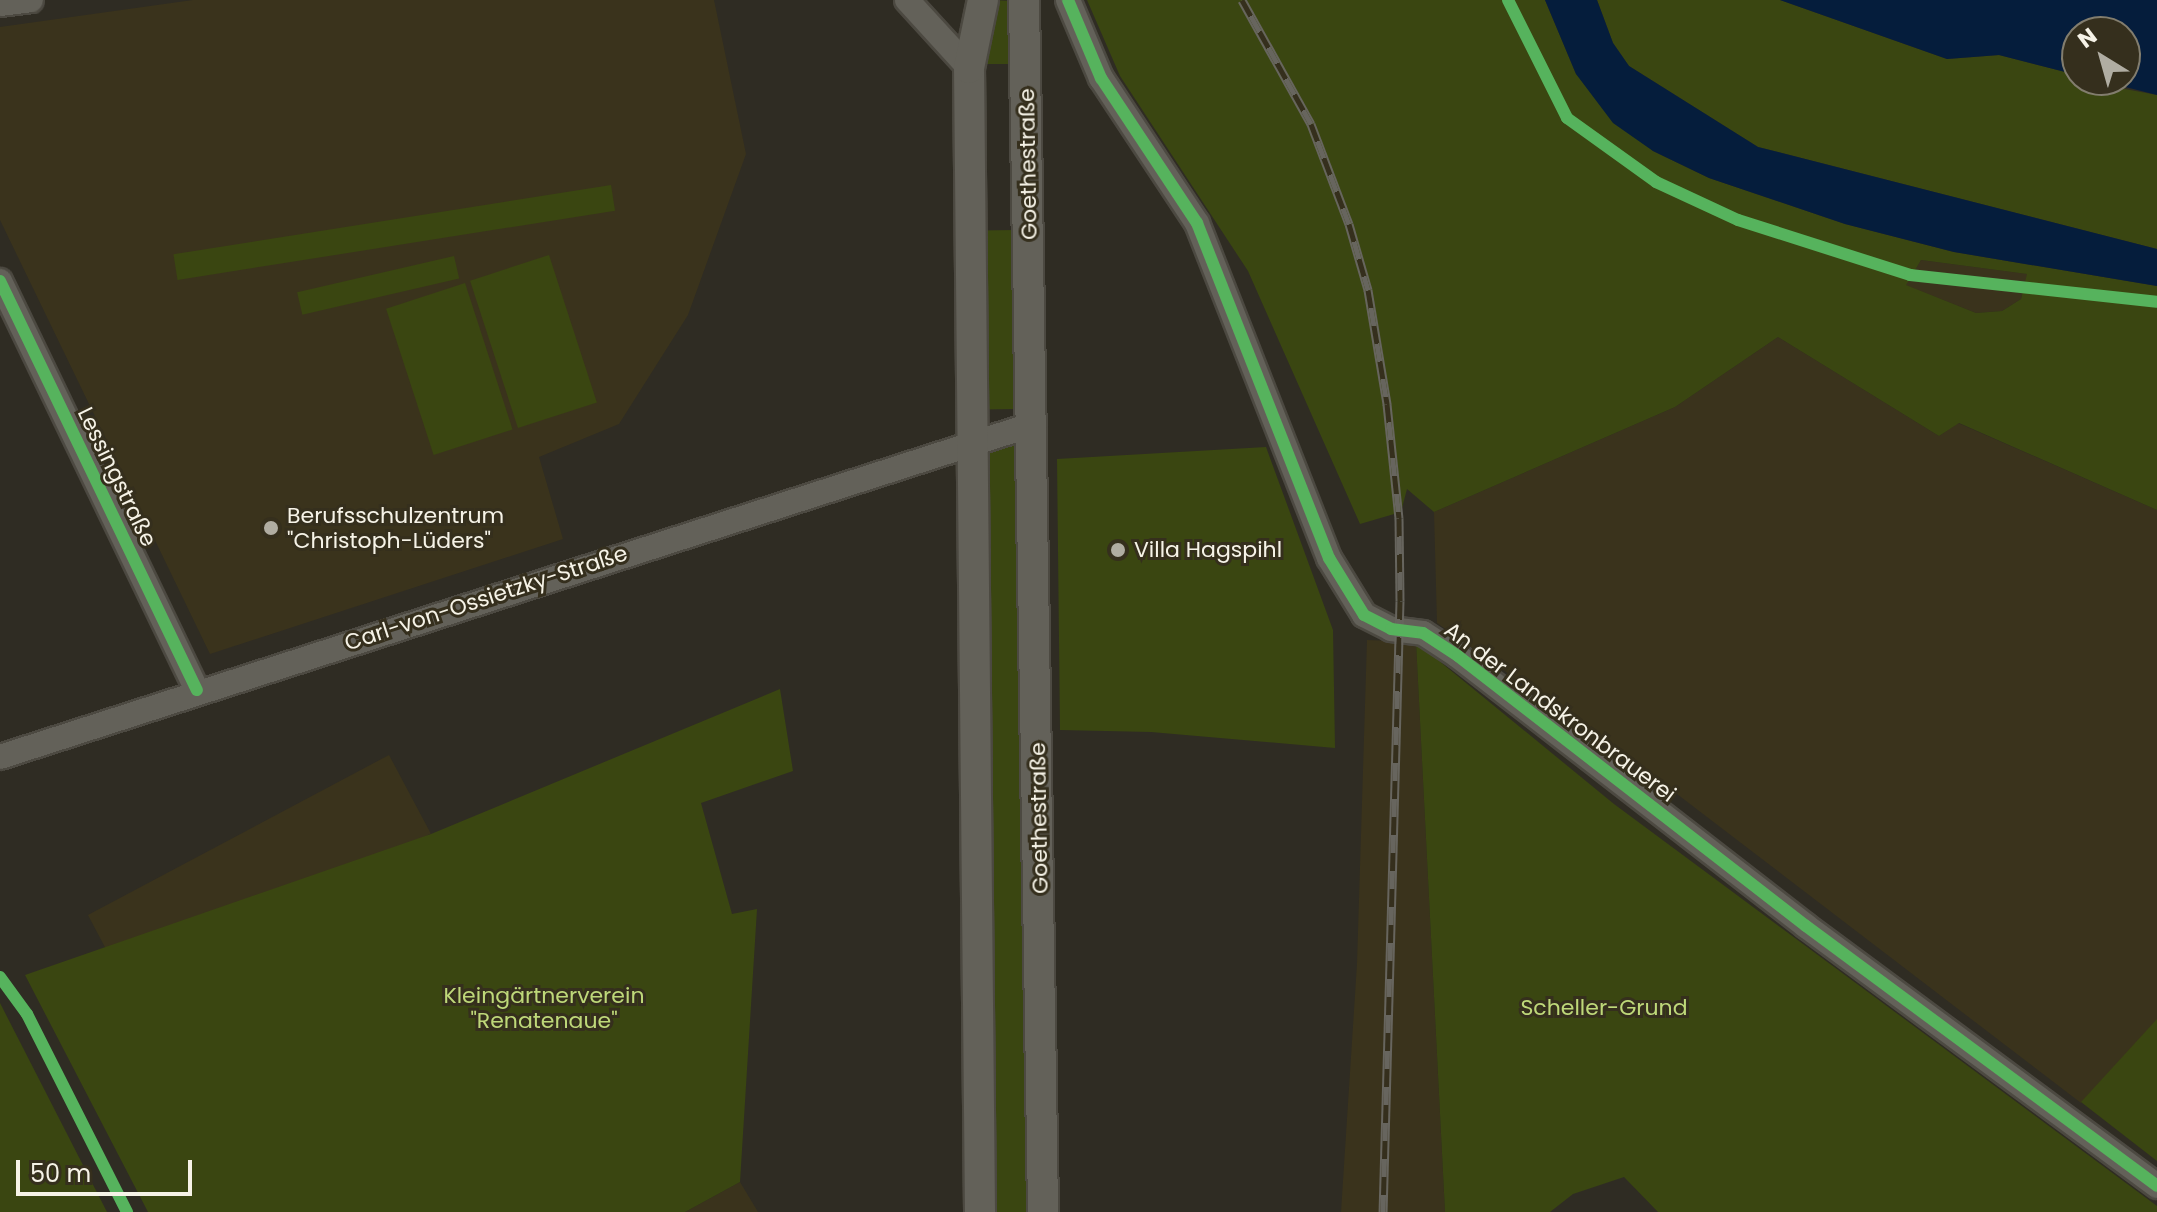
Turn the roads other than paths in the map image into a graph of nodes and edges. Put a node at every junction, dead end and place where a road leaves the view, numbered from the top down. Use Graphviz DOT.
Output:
graph roads {
  1 [pos="31,0"];
  2 [pos="907,0"];
  3 [pos="983,0"];
  4 [pos="1024,0"];
  5 [pos="1068,0"];
  6 [pos="0,4"];
  7 [pos="969,68"];
  8 [pos="0,281"];
  9 [pos="1034,424"];
  10 [pos="973,443"];
  11 [pos="197,690"];
  12 [pos="0,757"];
  13 [pos="2157,1186"];
  14 [pos="980,1212"];
  15 [pos="1043,1212"];
  1 -- 6 [label="street"];
  2 -- 7 [label="street"];
  3 -- 7 [label="street"];
  4 -- 9 [label="street, Goethestraße"];
  5 -- 13 [label="street, An der Landskronbrauerei"];
  7 -- 10 [label="street"];
  8 -- 11 [label="street, Lessingstraße"];
  9 -- 10 [label="street"];
  9 -- 15 [label="street, Goethestraße"];
  10 -- 11 [label="street, Carl-von-Ossietzky-Straße"];
  10 -- 14 [label="street"];
  11 -- 12 [label="street, Carl-von-Ossietzky-Straße"];
}
